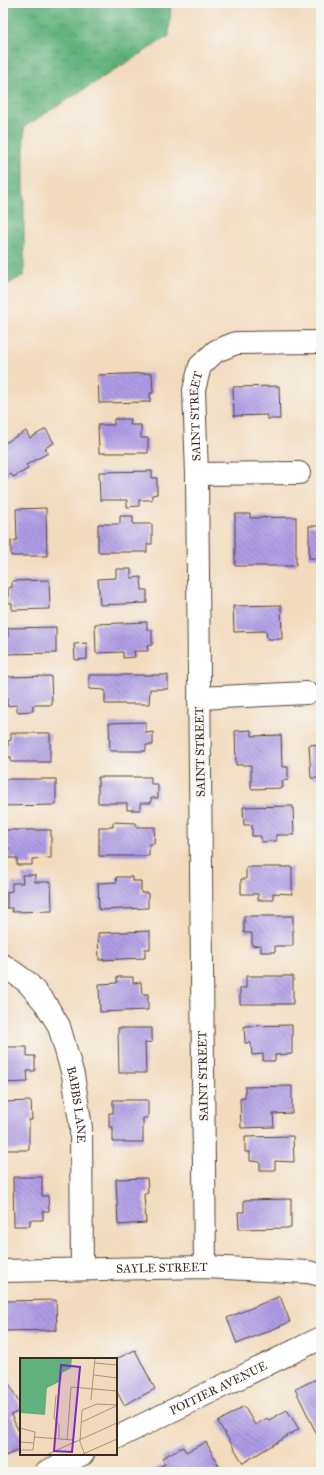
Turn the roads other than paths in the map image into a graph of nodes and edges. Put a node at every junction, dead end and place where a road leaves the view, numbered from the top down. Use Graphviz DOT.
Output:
graph roads {
  1 [pos="321,342"];
  2 [pos="299,473"];
  3 [pos="197,474"];
  4 [pos="307,693"];
  5 [pos="199,698"];
  6 [pos="3,965"];
  7 [pos="205,1267"];
  8 [pos="82,1269"];
  9 [pos="3,1271"];
  10 [pos="321,1275"];
  11 [pos="321,1338"];
  12 [pos="117,1438"];
  13 [pos="81,1455"];
  14 [pos="46,1472"];
  1 -- 3 [label="street, SAINT STREET"];
  2 -- 3 [label="street"];
  3 -- 5 [label="street, SAINT STREET"];
  4 -- 5 [label="street"];
  5 -- 7 [label="street, SAINT STREET"];
  6 -- 8 [label="street, BABBS LANE"];
  7 -- 8 [label="street, SAYLE STREET"];
  7 -- 10 [label="street, SAYLE STREET"];
  8 -- 9 [label="street, SAYLE STREET"];
  11 -- 12 [label="street, POITIER AVENUE"];
  13 -- 14 [label="street"];
}
